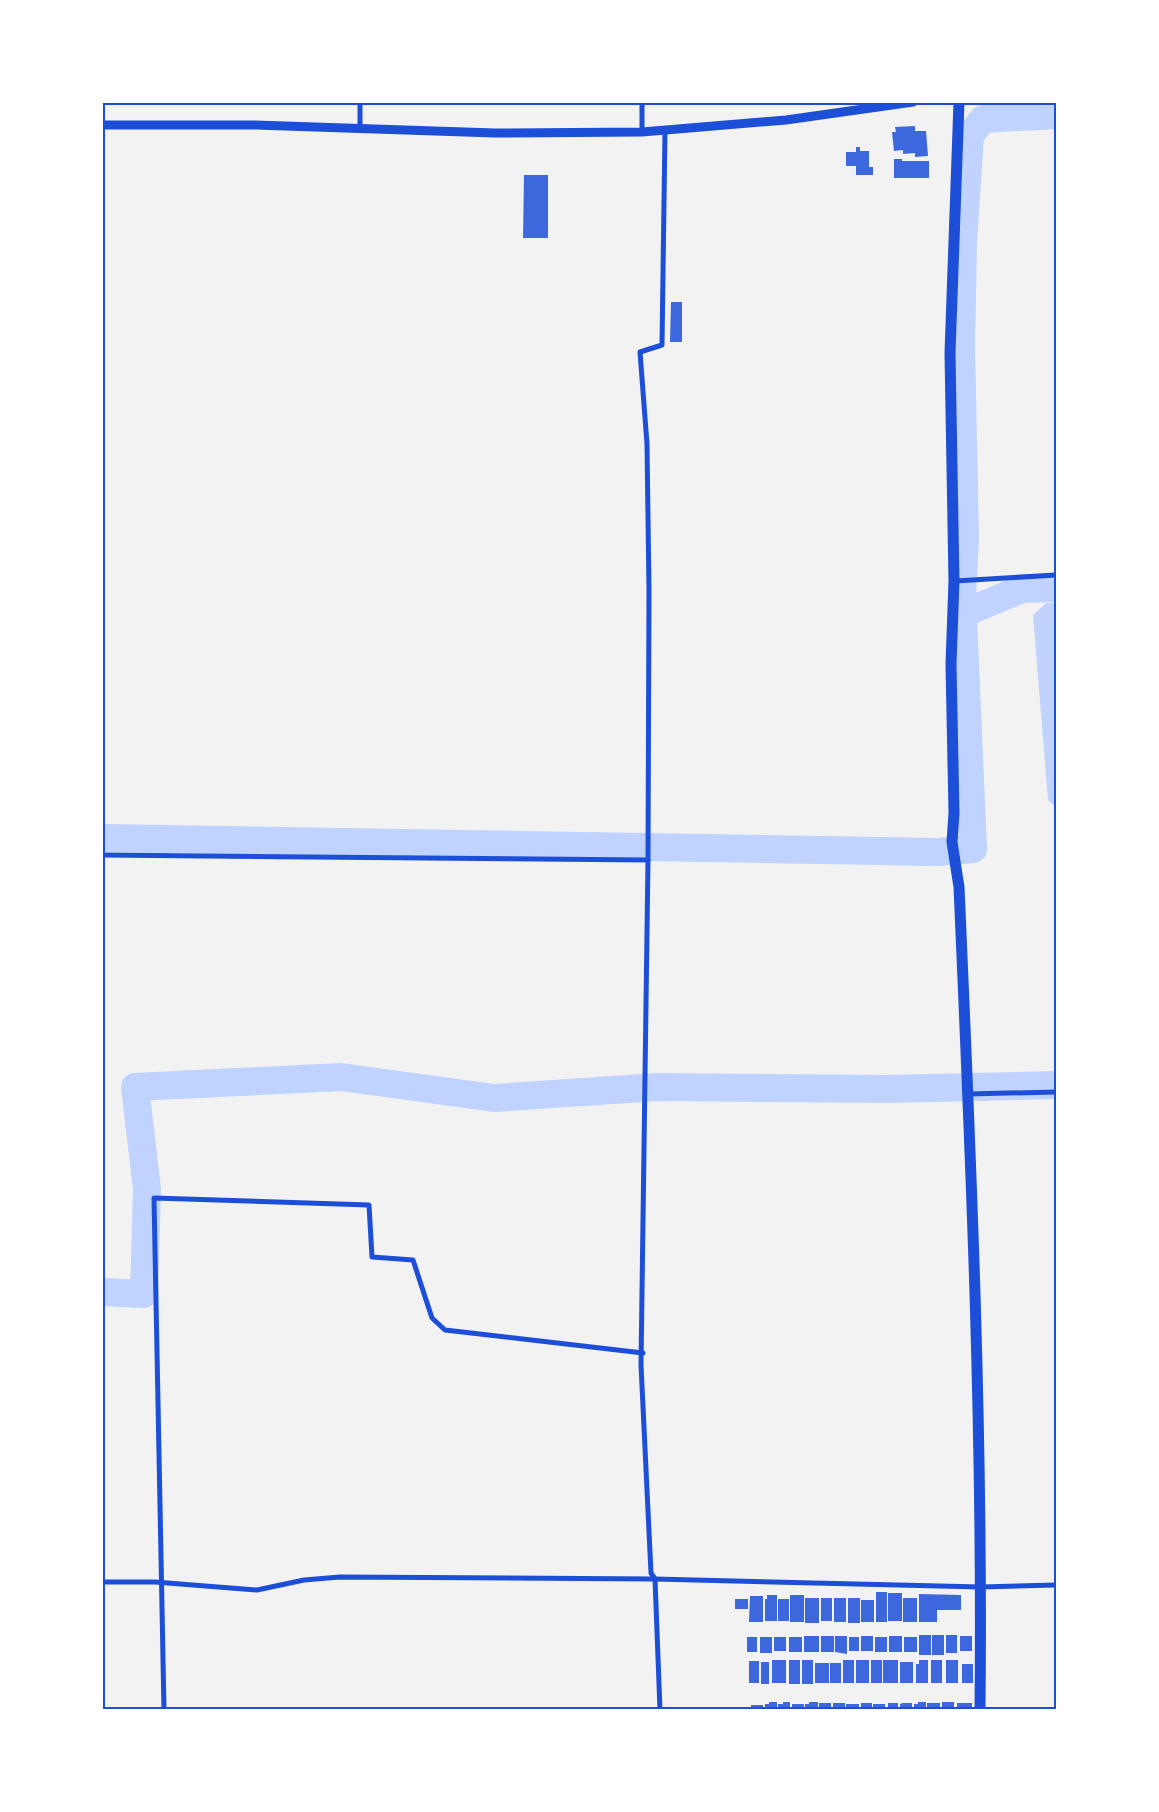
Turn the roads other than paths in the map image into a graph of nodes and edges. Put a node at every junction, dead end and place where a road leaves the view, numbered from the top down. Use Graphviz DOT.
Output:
graph roads {
  1 [pos="360,102"];
  2 [pos="642,102"];
  3 [pos="913,102"];
  4 [pos="959,102"];
  5 [pos="102,125"];
  6 [pos="360,127"];
  7 [pos="665,131"];
  8 [pos="642,132"];
  9 [pos="1056,576"];
  10 [pos="954,581"];
  11 [pos="102,856"];
  12 [pos="648,857"];
  13 [pos="1056,1092"];
  14 [pos="968,1094"];
  15 [pos="643,1353"];
  16 [pos="656,1579"];
  17 [pos="102,1582"];
  18 [pos="161,1584"];
  19 [pos="1056,1585"];
  20 [pos="981,1587"];
  21 [pos="164,1710"];
  22 [pos="660,1710"];
  23 [pos="980,1710"];
  1 -- 6 [label="street"];
  2 -- 8 [label="street"];
  3 -- 7 [label="street"];
  4 -- 10 [label="main road"];
  5 -- 6 [label="street"];
  6 -- 8 [label="street"];
  7 -- 8 [label="street"];
  7 -- 12 [label="street"];
  9 -- 10 [label="street"];
  10 -- 14 [label="main road"];
  11 -- 12 [label="street"];
  12 -- 15 [label="street"];
  13 -- 14 [label="street"];
  14 -- 20 [label="main road"];
  15 -- 16 [label="street"];
  15 -- 18 [label="street"];
  16 -- 18 [label="street"];
  16 -- 20 [label="street"];
  16 -- 22 [label="street"];
  17 -- 18 [label="street"];
  18 -- 21 [label="street"];
  19 -- 20 [label="street"];
  20 -- 23 [label="main road"];
}
